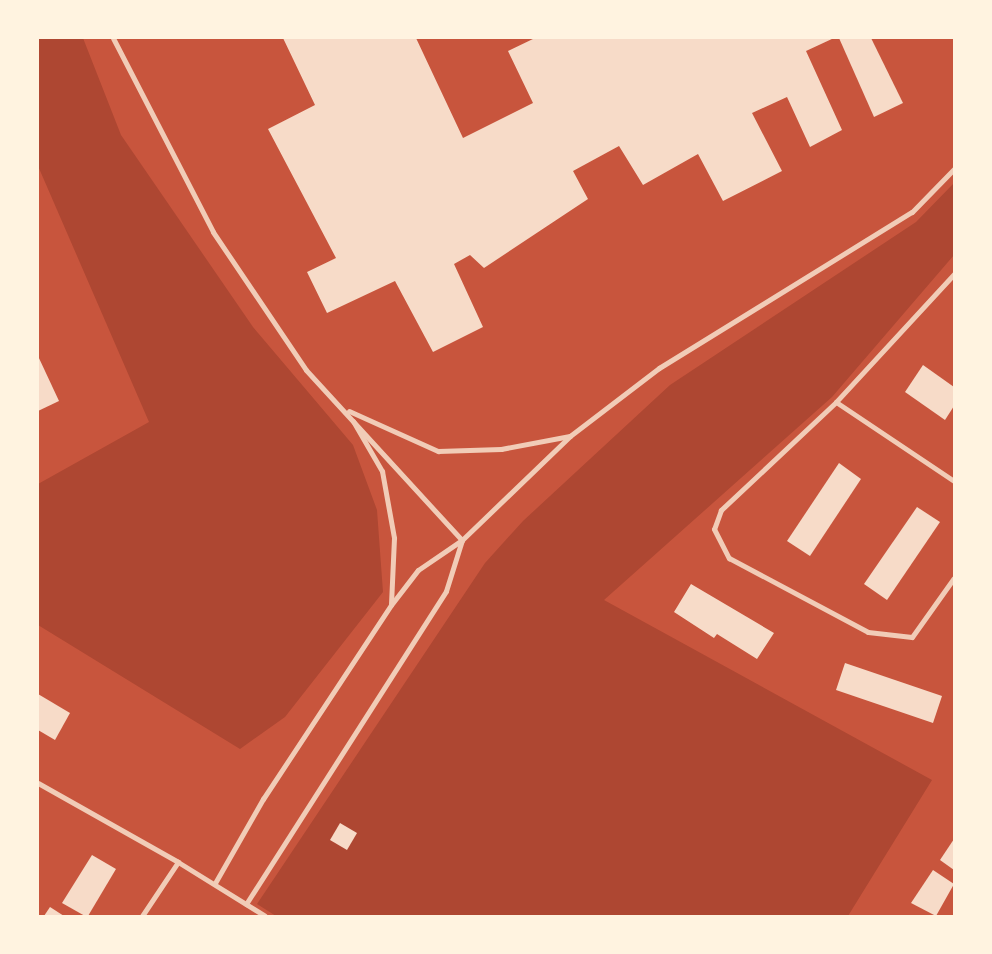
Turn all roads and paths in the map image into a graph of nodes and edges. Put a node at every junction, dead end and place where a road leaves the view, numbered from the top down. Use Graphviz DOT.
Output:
graph roads {
  1 [pos="113,38"];
  2 [pos="954,169"];
  3 [pos="954,274"];
  4 [pos="836,402"];
  5 [pos="346,410"];
  6 [pos="570,436"];
  7 [pos="954,481"];
  8 [pos="462,540"];
  9 [pos="954,578"];
  10 [pos="391,605"];
  11 [pos="38,784"];
  12 [pos="178,862"];
  13 [pos="214,883"];
  14 [pos="246,904"];
  15 [pos="142,916"];
  16 [pos="265,916"];
  1 -- 5 [label="street"];
  2 -- 6 [label="street"];
  3 -- 4 [label="street"];
  4 -- 7 [label="street"];
  4 -- 9 [label="street"];
  5 -- 6 [label="street"];
  5 -- 8 [label="street"];
  5 -- 10 [label="street"];
  6 -- 8 [label="street"];
  8 -- 10 [label="street"];
  8 -- 14 [label="street"];
  10 -- 13 [label="street"];
  11 -- 12 [label="street"];
  12 -- 13 [label="street"];
  12 -- 15 [label="street"];
  13 -- 14 [label="street"];
  14 -- 16 [label="street"];
}
